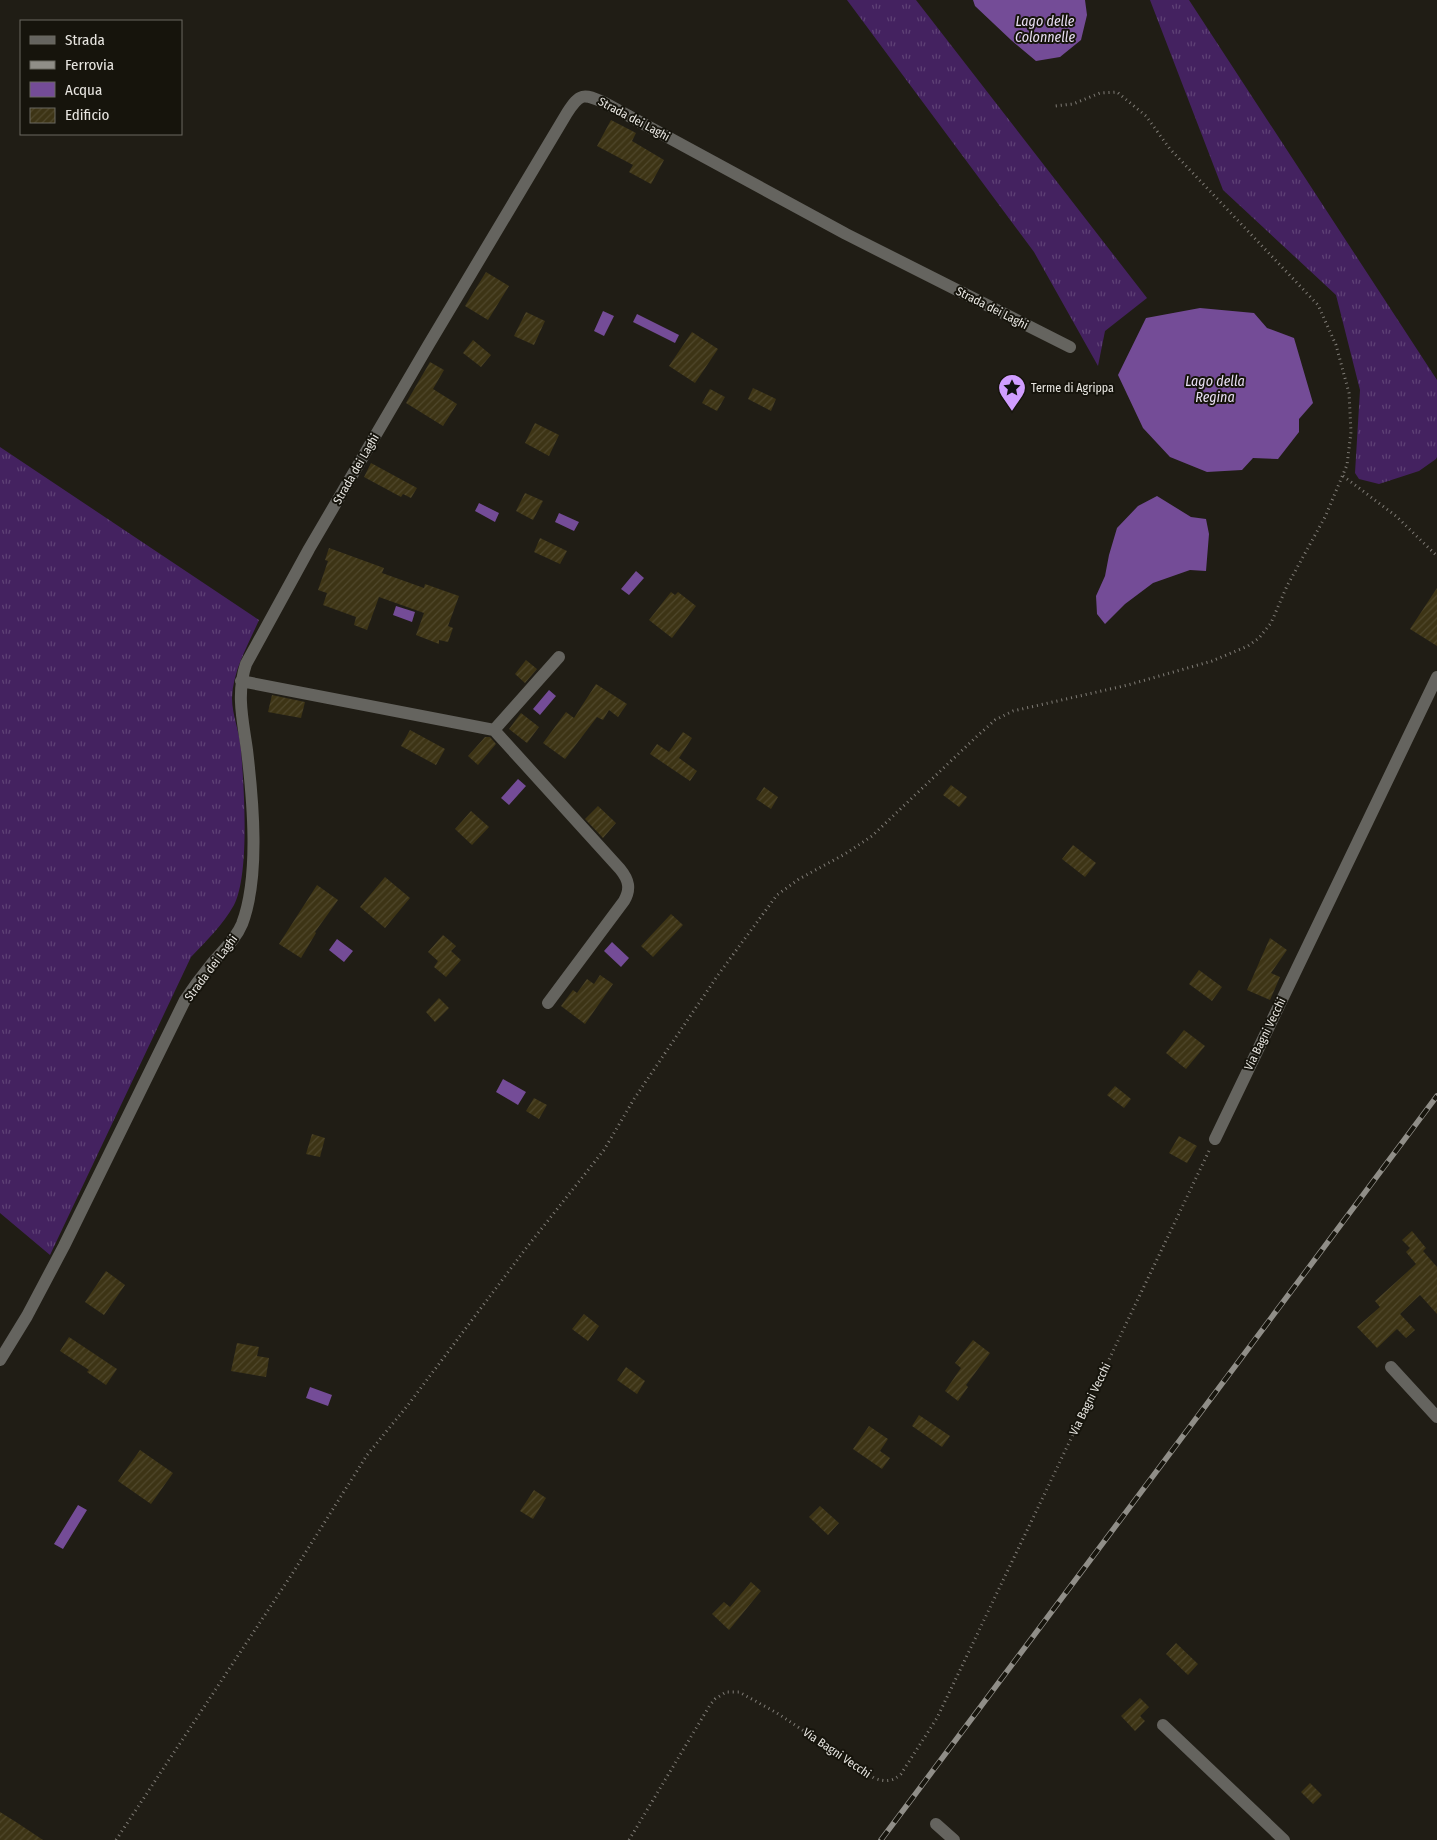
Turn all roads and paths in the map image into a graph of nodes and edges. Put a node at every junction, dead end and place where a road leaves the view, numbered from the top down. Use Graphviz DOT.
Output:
graph roads {
  1 [pos="1055,106"];
  2 [pos="1070,347"];
  3 [pos="1343,476"];
  4 [pos="1437,556"];
  5 [pos="559,657"];
  6 [pos="1437,677"];
  7 [pos="241,681"];
  8 [pos="494,730"];
  9 [pos="548,1003"];
  10 [pos="1215,1139"];
  11 [pos="0,1360"];
  12 [pos="1391,1367"];
  13 [pos="1437,1417"];
  14 [pos="1163,1724"];
  15 [pos="936,1824"];
  16 [pos="116,1840"];
  17 [pos="629,1840"];
  18 [pos="954,1840"];
  19 [pos="1284,1840"];
  1 -- 3 [label="path"];
  2 -- 7 [label="street, Strada dei Laghi"];
  3 -- 4 [label="path"];
  3 -- 16 [label="path"];
  5 -- 8 [label="street"];
  6 -- 10 [label="street, Via Bagni Vecchi"];
  7 -- 8 [label="street"];
  7 -- 11 [label="street, Strada dei Laghi"];
  8 -- 9 [label="street"];
  10 -- 17 [label="path, Via Bagni Vecchi"];
  12 -- 13 [label="street"];
  14 -- 19 [label="street"];
  15 -- 18 [label="street"];
}
